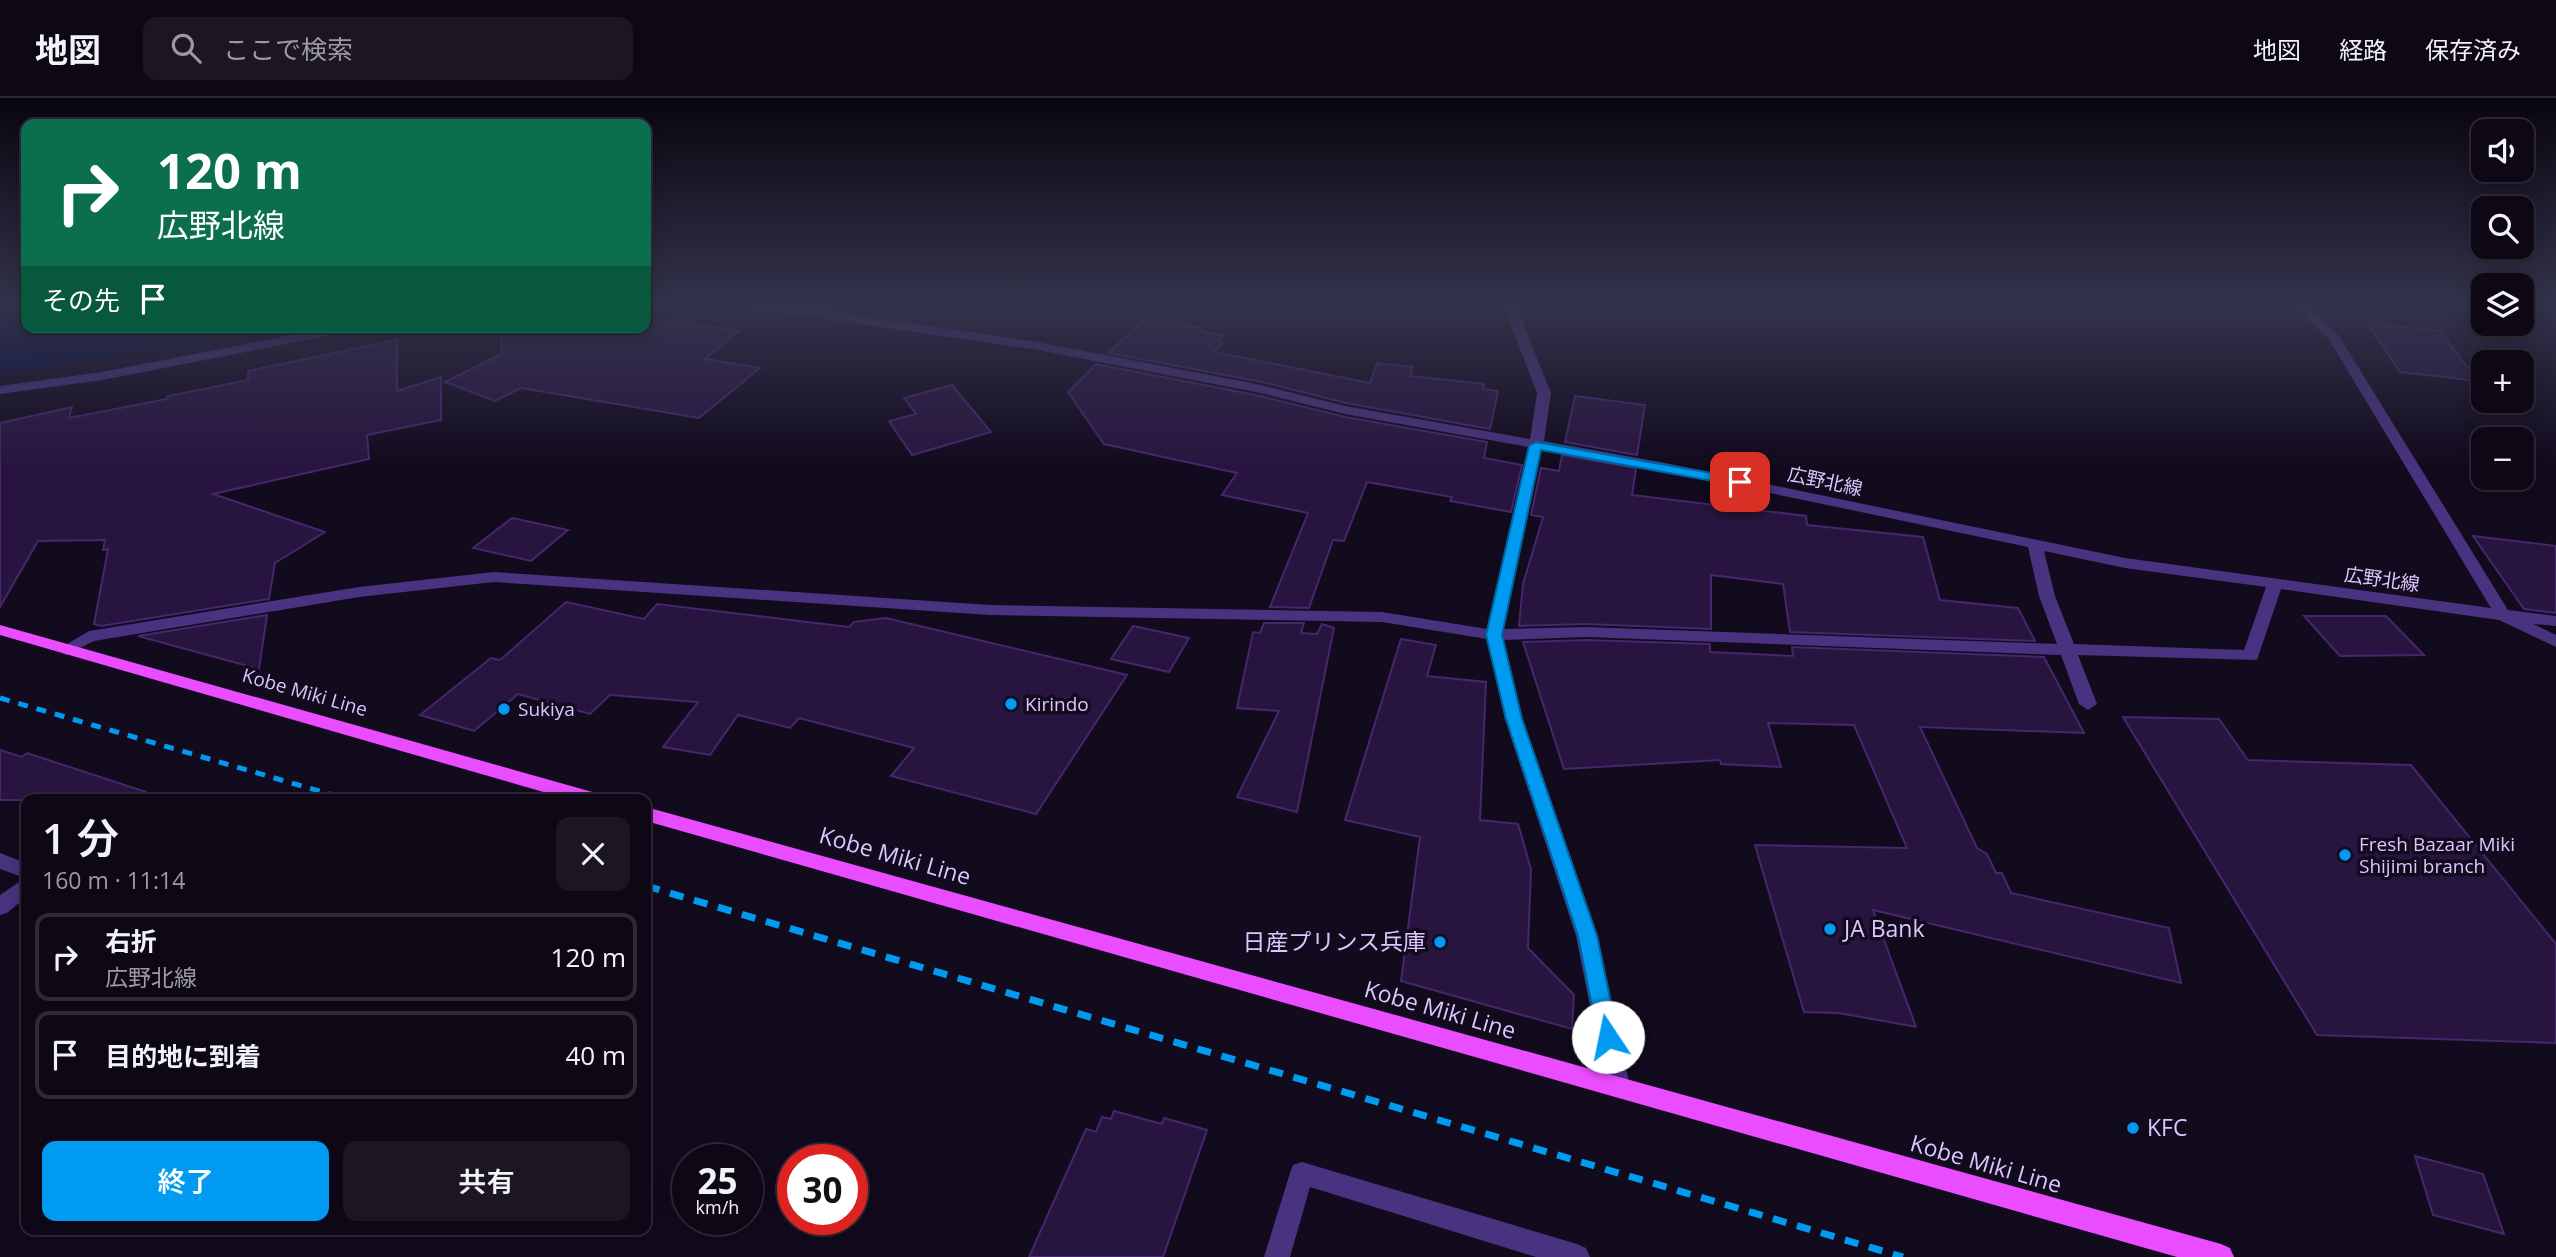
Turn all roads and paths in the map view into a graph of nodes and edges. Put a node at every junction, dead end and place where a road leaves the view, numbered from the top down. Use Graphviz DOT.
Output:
graph roads {
  1 [pos="194,358"];
  2 [pos="1100,358"];
  3 [pos="1531,358"];
  4 [pos="2346,358"];
  5 [pos="0,390"];
  6 [pos="1536,446"];
  7 [pos="2035,544"];
  8 [pos="2275,584"];
  9 [pos="2503,615"];
  10 [pos="2556,621"];
  11 [pos="0,630"];
  12 [pos="1494,635"];
  13 [pos="2556,642"];
  14 [pos="66,650"];
  15 [pos="2070,651"];
  16 [pos="2088,704"];
  17 [pos="575,794"];
  18 [pos="651,815"];
  19 [pos="0,861"];
  20 [pos="21,869"];
  21 [pos="21,890"];
  22 [pos="0,907"];
  23 [pos="1618,1087"];
  24 [pos="1277,1257"];
  25 [pos="1577,1257"];
  26 [pos="2221,1257"];
  1 -- 5 [label="street"];
  2 -- 6 [label="street, 広野北線"];
  3 -- 6 [label="street"];
  4 -- 9 [label="street"];
  6 -- 7 [label="street, 広野北線"];
  6 -- 12 [label="street"];
  7 -- 8 [label="street, 広野北線"];
  7 -- 15 [label="street"];
  8 -- 9 [label="street, 広野北線"];
  8 -- 15 [label="street"];
  9 -- 10 [label="street"];
  9 -- 13 [label="street, 広野北線"];
  11 -- 14 [label="main road, Kobe Miki Line"];
  12 -- 14 [label="street"];
  12 -- 15 [label="street"];
  12 -- 23 [label="street"];
  14 -- 17 [label="main road, Kobe Miki Line"];
  15 -- 16 [label="street"];
  18 -- 23 [label="main road, Kobe Miki Line"];
  19 -- 20 [label="street"];
  21 -- 22 [label="street"];
  23 -- 26 [label="main road, Kobe Miki Line"];
  24 -- 25 [label="street"];
}
